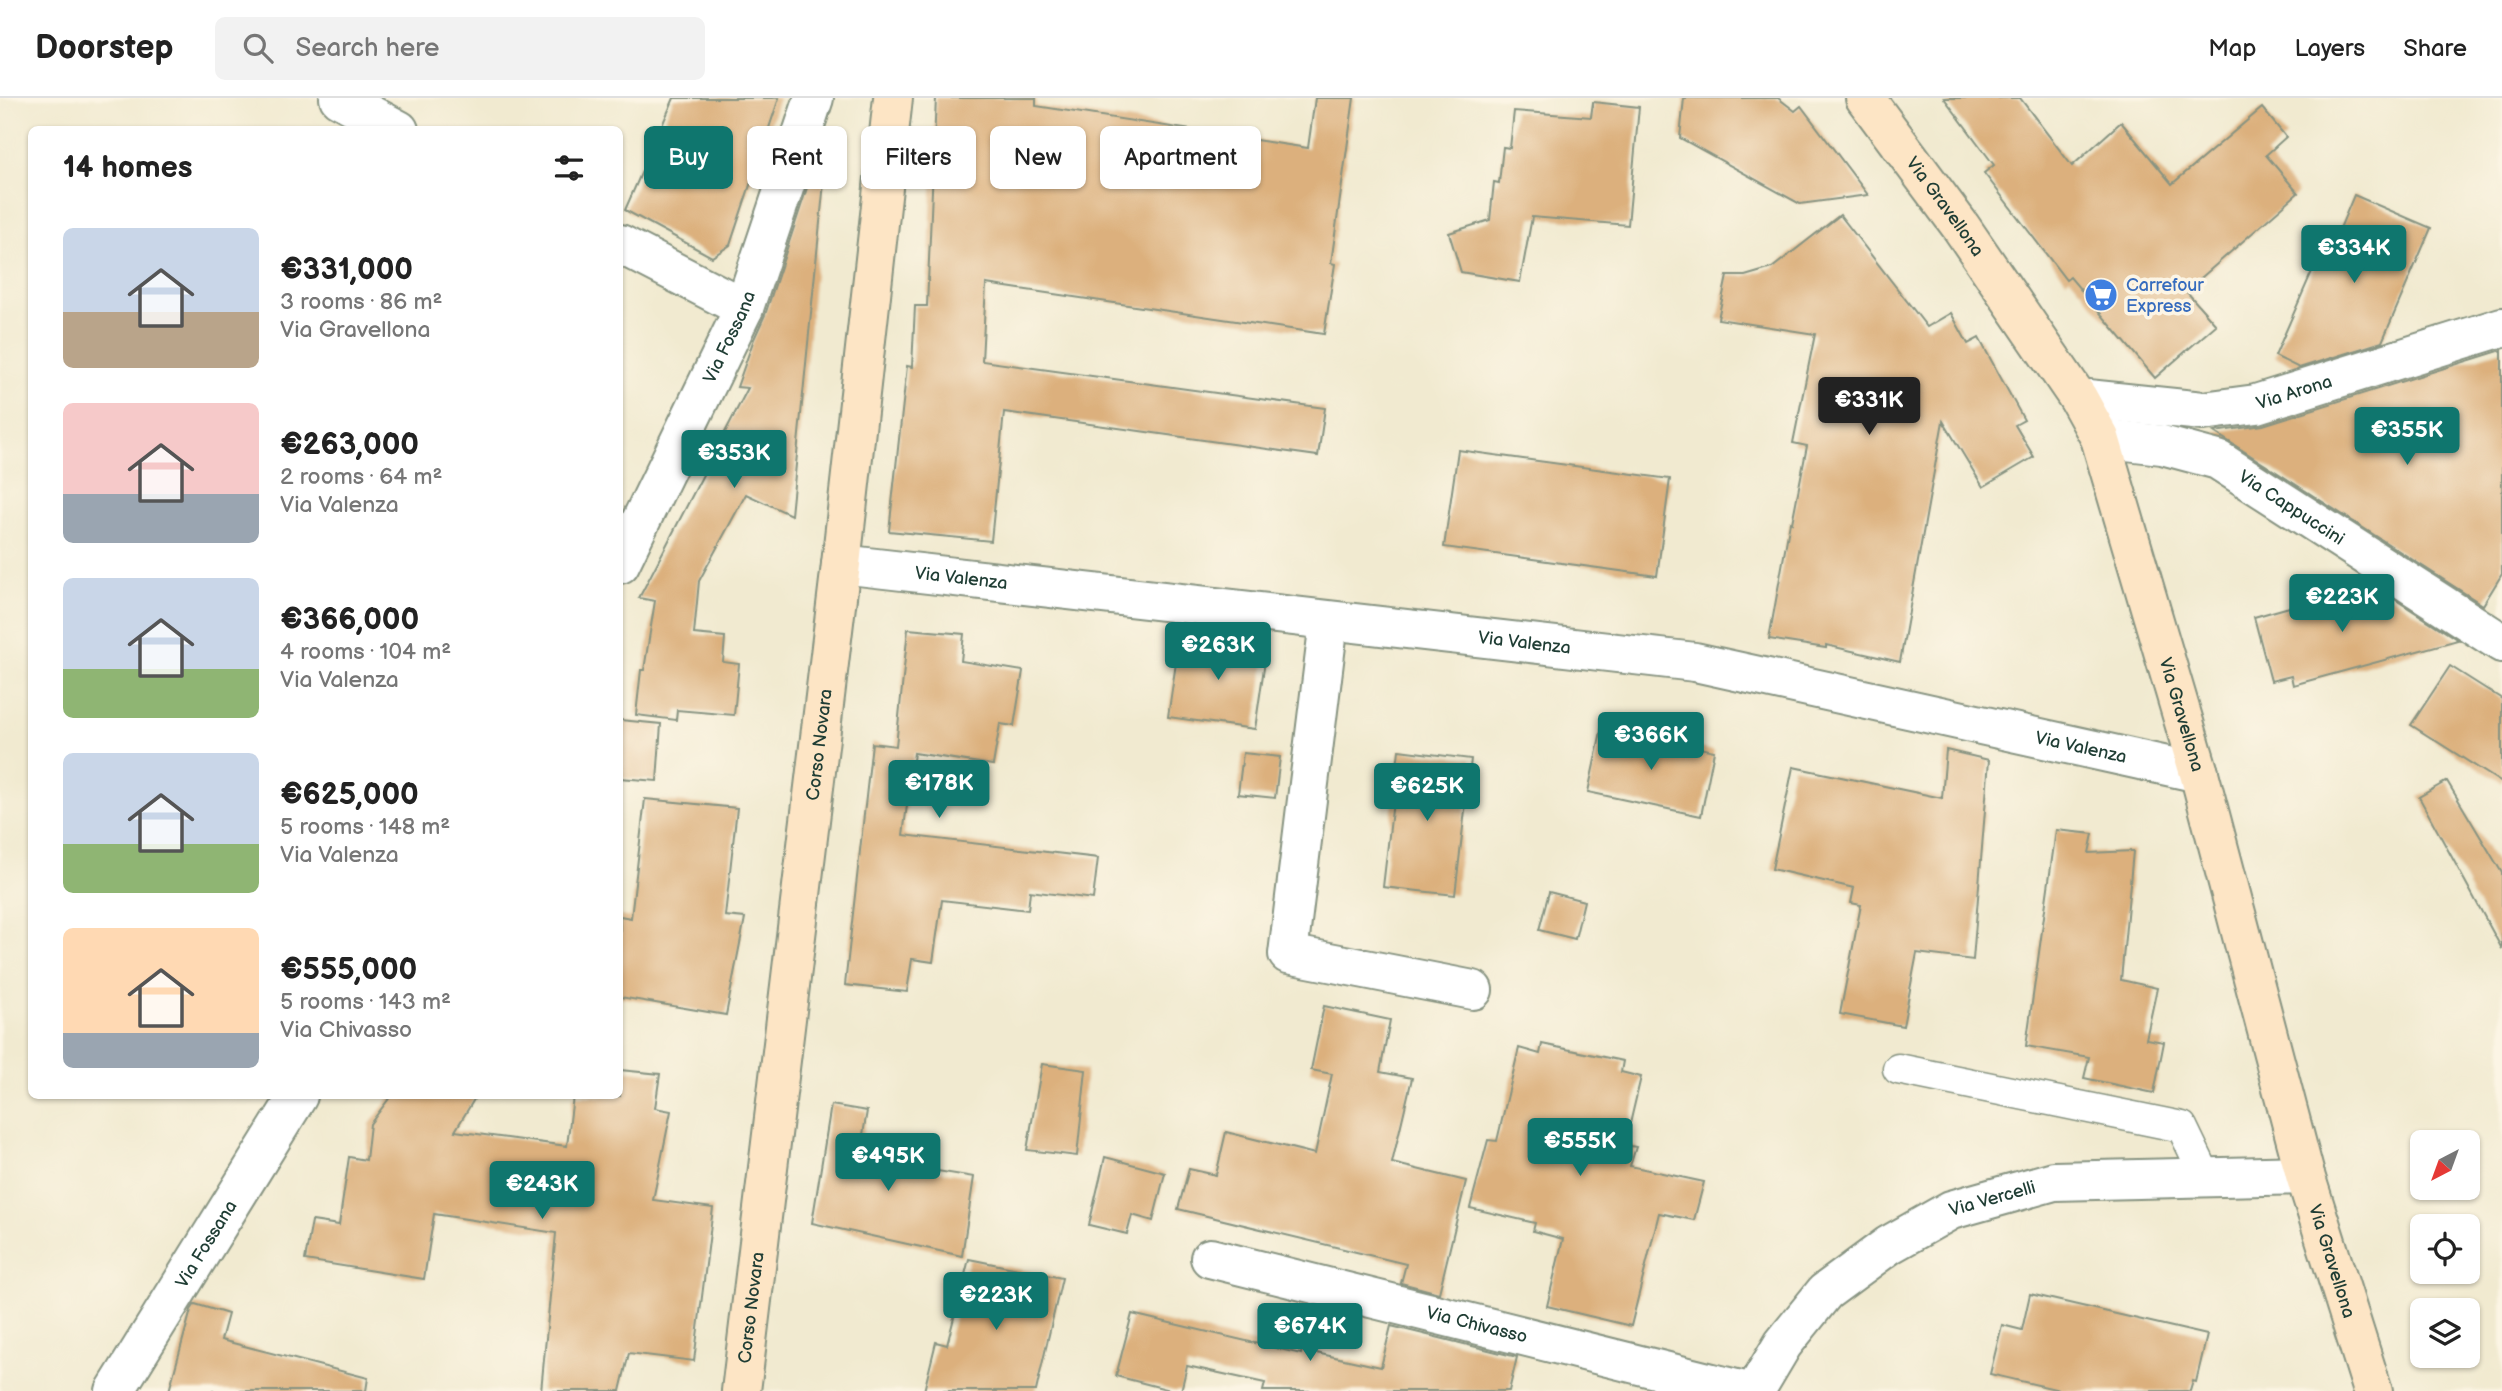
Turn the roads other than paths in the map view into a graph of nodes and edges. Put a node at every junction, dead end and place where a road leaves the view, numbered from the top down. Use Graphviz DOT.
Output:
graph roads {
  1 [pos="339,98"];
  2 [pos="814,98"];
  3 [pos="893,98"];
  4 [pos="1865,98"];
  5 [pos="392,126"];
  6 [pos="623,246"];
  7 [pos="744,308"];
  8 [pos="2502,327"];
  9 [pos="2078,398"];
  10 [pos="2100,438"];
  11 [pos="623,558"];
  12 [pos="841,564"];
  13 [pos="1329,621"];
  14 [pos="2502,643"];
  15 [pos="2199,774"];
  16 [pos="1473,990"];
  17 [pos="1898,1069"];
  18 [pos="296,1099"];
  19 [pos="2305,1175"];
  20 [pos="2206,1177"];
  21 [pos="1210,1258"];
  22 [pos="115,1391"];
  23 [pos="741,1391"];
  24 [pos="1744,1391"];
  25 [pos="1755,1391"];
  26 [pos="2373,1391"];
  1 -- 5 [label="street"];
  2 -- 7 [label="street, Via Fossana"];
  3 -- 12 [label="street, Corso Novara"];
  4 -- 9 [label="street, Via Gravellona"];
  6 -- 7 [label="street"];
  7 -- 11 [label="street, Via Fossana"];
  8 -- 9 [label="street, Via Arona"];
  9 -- 10 [label="street, Via Gravellona"];
  10 -- 14 [label="street, Via Cappuccini"];
  10 -- 15 [label="street, Via Gravellona"];
  12 -- 13 [label="street, Via Valenza"];
  12 -- 23 [label="street, Corso Novara"];
  13 -- 15 [label="street, Via Valenza"];
  13 -- 16 [label="street"];
  15 -- 19 [label="street, Via Gravellona"];
  17 -- 20 [label="lane"];
  18 -- 22 [label="street, Via Fossana"];
  19 -- 20 [label="street, Via Vercelli"];
  19 -- 26 [label="street, Via Gravellona"];
  20 -- 25 [label="street, Via Vercelli"];
  21 -- 24 [label="street, Via Chivasso"];
}
